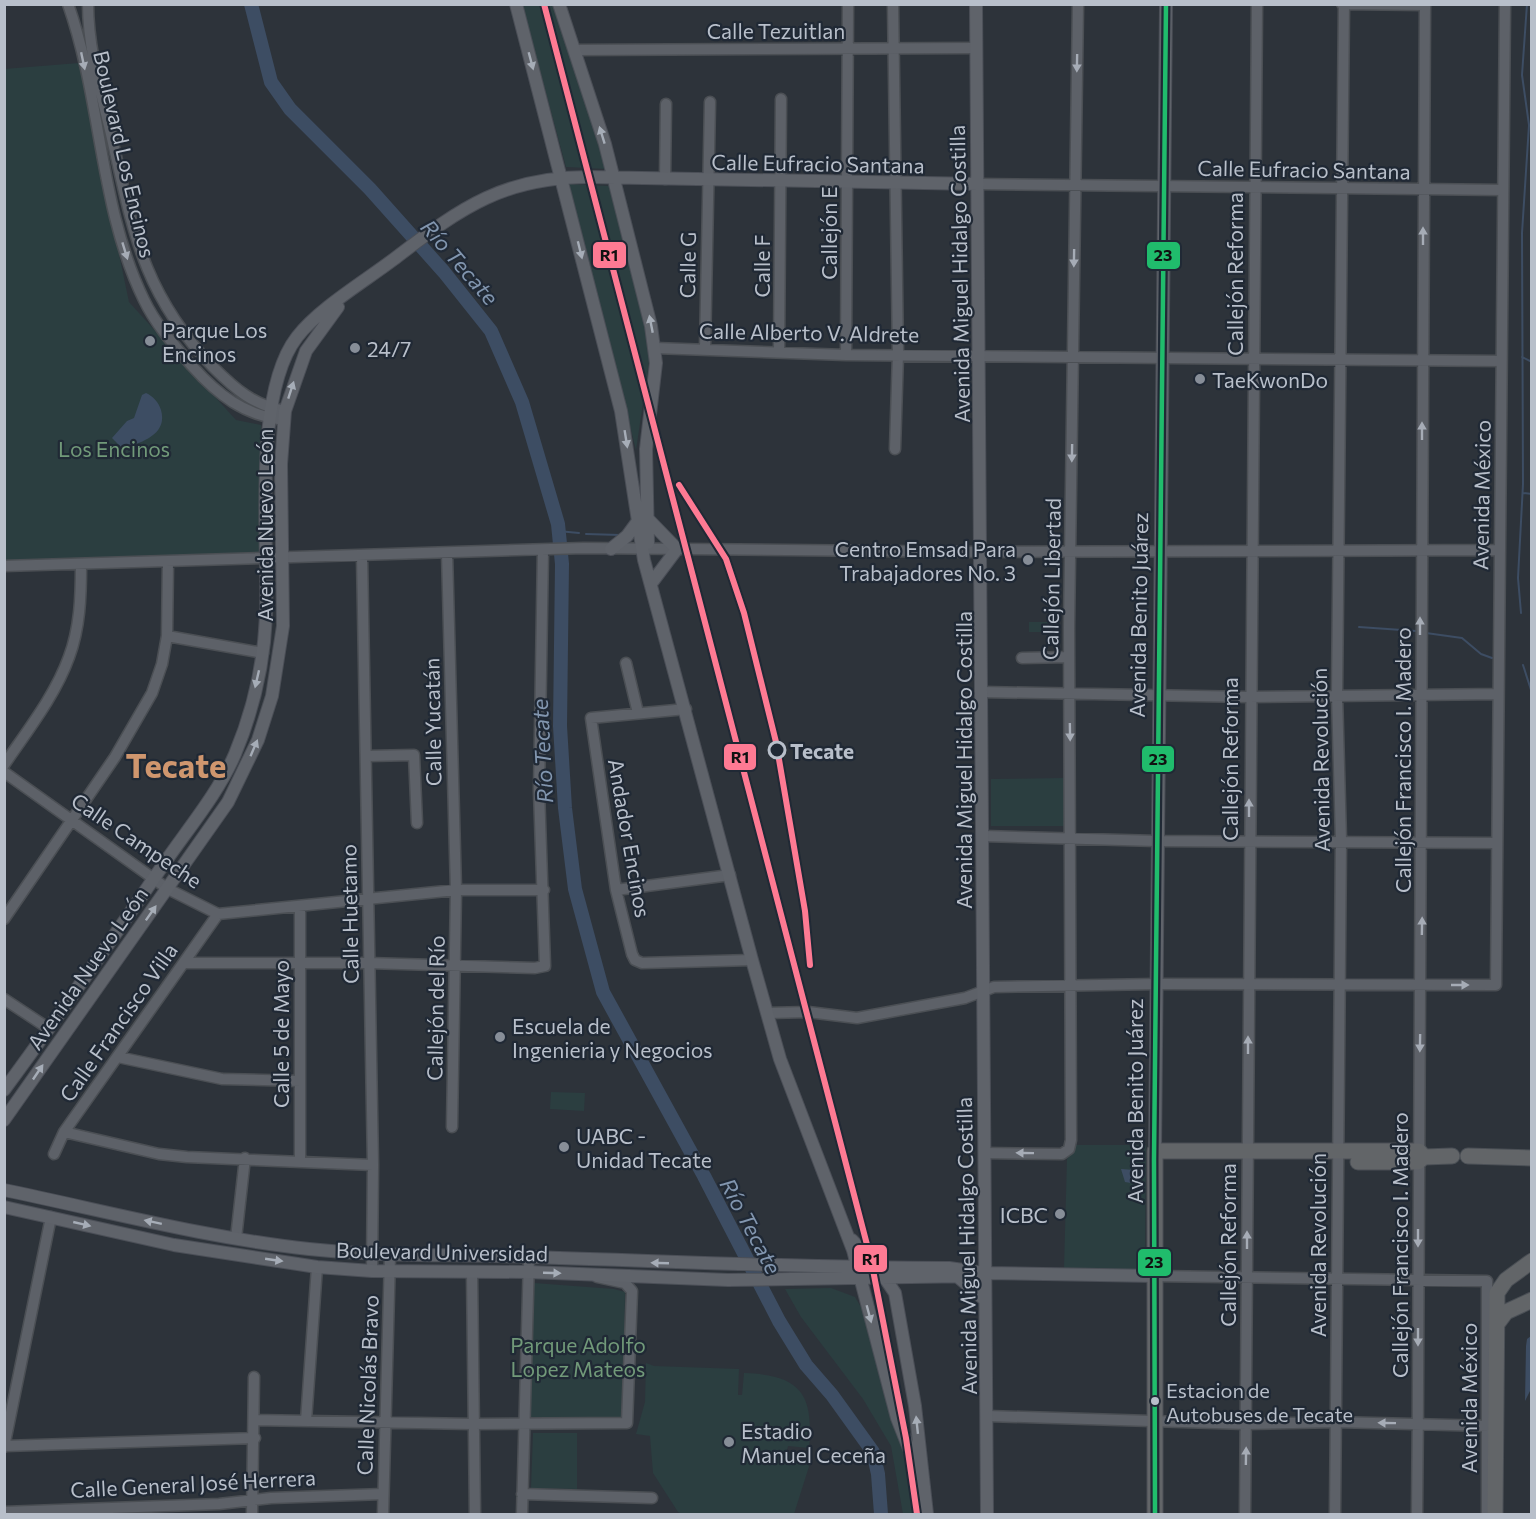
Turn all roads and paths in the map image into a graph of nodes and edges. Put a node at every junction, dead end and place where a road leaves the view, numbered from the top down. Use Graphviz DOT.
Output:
graph roads {
  1 [pos="68,4"];
  2 [pos="88,4"];
  3 [pos="516,4"];
  4 [pos="559,4"];
  5 [pos="848,4"];
  6 [pos="893,4"];
  7 [pos="976,4"];
  8 [pos="1078,4"];
  9 [pos="1166,4"];
  10 [pos="1257,4"];
  11 [pos="1343,4"];
  12 [pos="1504,4"];
  13 [pos="1425,5"];
  14 [pos="894,48"];
  15 [pos="976,48"];
  16 [pos="848,49"];
  17 [pos="576,50"];
  18 [pos="781,99"];
  19 [pos="710,102"];
  20 [pos="666,104"];
  21 [pos="562,177"];
  22 [pos="614,177"];
  23 [pos="666,179"];
  24 [pos="708,181"];
  25 [pos="781,181"];
  26 [pos="848,183"];
  27 [pos="896,183"];
  28 [pos="978,184"];
  29 [pos="1075,186"];
  30 [pos="1165,187"];
  31 [pos="1254,187"];
  32 [pos="1343,187"];
  33 [pos="1424,190"];
  34 [pos="1503,190"];
  35 [pos="128,209"];
  36 [pos="115,212"];
  37 [pos="346,297"];
  38 [pos="655,348"];
  39 [pos="705,350"];
  40 [pos="779,352"];
  41 [pos="898,354"];
  42 [pos="846,355"];
  43 [pos="980,356"];
  44 [pos="1074,356"];
  45 [pos="1163,357"];
  46 [pos="1254,359"];
  47 [pos="1341,359"];
  48 [pos="1502,361"];
  49 [pos="1422,362"];
  50 [pos="269,413"];
  51 [pos="284,415"];
  52 [pos="895,449"];
  53 [pos="642,519"];
  54 [pos="611,549"];
  55 [pos="645,549"];
  56 [pos="677,549"];
  57 [pos="543,550"];
  58 [pos="1250,550"];
  59 [pos="1500,550"];
  60 [pos="1071,551"];
  61 [pos="1160,551"];
  62 [pos="1341,551"];
  63 [pos="1421,551"];
  64 [pos="980,552"];
  65 [pos="447,554"];
  66 [pos="362,556"];
  67 [pos="266,558"];
  68 [pos="283,558"];
  69 [pos="168,562"];
  70 [pos="81,565"];
  71 [pos="4,566"];
  72 [pos="653,580"];
  73 [pos="654,595"];
  74 [pos="167,636"];
  75 [pos="262,653"];
  76 [pos="1022,657"];
  77 [pos="1069,657"];
  78 [pos="626,663"];
  79 [pos="983,692"];
  80 [pos="1069,692"];
  81 [pos="1158,694"];
  82 [pos="1498,694"];
  83 [pos="1337,695"];
  84 [pos="1420,695"];
  85 [pos="1249,697"];
  86 [pos="686,710"];
  87 [pos="638,713"];
  88 [pos="367,756"];
  89 [pos="4,765"];
  90 [pos="4,772"];
  91 [pos="72,822"];
  92 [pos="417,823"];
  93 [pos="984,836"];
  94 [pos="1071,839"];
  95 [pos="1249,840"];
  96 [pos="1341,840"];
  97 [pos="1157,841"];
  98 [pos="1423,842"];
  99 [pos="1497,843"];
  100 [pos="730,875"];
  101 [pos="154,879"];
  102 [pos="168,889"];
  103 [pos="456,890"];
  104 [pos="616,890"];
  105 [pos="544,891"];
  106 [pos="368,897"];
  107 [pos="300,907"];
  108 [pos="218,914"];
  109 [pos="4,919"];
  110 [pos="752,960"];
  111 [pos="184,963"];
  112 [pos="368,963"];
  113 [pos="299,964"];
  114 [pos="456,965"];
  115 [pos="1156,984"];
  116 [pos="1248,984"];
  117 [pos="1072,985"];
  118 [pos="1339,985"];
  119 [pos="1421,985"];
  120 [pos="983,990"];
  121 [pos="4,999"];
  122 [pos="768,1013"];
  123 [pos="48,1028"];
  124 [pos="118,1057"];
  125 [pos="300,1081"];
  126 [pos="4,1090"];
  127 [pos="4,1120"];
  128 [pos="452,1128"];
  129 [pos="64,1132"];
  130 [pos="1532,1149"];
  131 [pos="985,1153"];
  132 [pos="54,1154"];
  133 [pos="1154,1155"];
  134 [pos="1496,1155"];
  135 [pos="1452,1156"];
  136 [pos="1468,1156"];
  137 [pos="1247,1157"];
  138 [pos="1337,1157"];
  139 [pos="1420,1157"];
  140 [pos="244,1158"];
  141 [pos="1532,1158"];
  142 [pos="300,1161"];
  143 [pos="373,1165"];
  144 [pos="4,1190"];
  145 [pos="4,1207"];
  146 [pos="51,1217"];
  147 [pos="204,1233"];
  148 [pos="849,1237"];
  149 [pos="236,1238"];
  150 [pos="174,1245"];
  151 [pos="371,1255"];
  152 [pos="390,1256"];
  153 [pos="529,1257"];
  154 [pos="1532,1261"];
  155 [pos="317,1267"];
  156 [pos="1532,1270"];
  157 [pos="372,1271"];
  158 [pos="390,1272"];
  159 [pos="529,1272"];
  160 [pos="472,1273"];
  161 [pos="858,1273"];
  162 [pos="881,1273"];
  163 [pos="984,1273"];
  164 [pos="594,1275"];
  165 [pos="1155,1276"];
  166 [pos="1246,1276"];
  167 [pos="917,1277"];
  168 [pos="958,1277"];
  169 [pos="1337,1278"];
  170 [pos="1418,1279"];
  171 [pos="1492,1287"];
  172 [pos="896,1298"];
  173 [pos="985,1300"];
  174 [pos="1532,1300"];
  175 [pos="1532,1308"];
  176 [pos="1497,1324"];
  177 [pos="254,1377"];
  178 [pos="988,1416"];
  179 [pos="254,1420"];
  180 [pos="306,1421"];
  181 [pos="1156,1421"];
  182 [pos="385,1422"];
  183 [pos="524,1422"];
  184 [pos="1336,1422"];
  185 [pos="472,1424"];
  186 [pos="1246,1424"];
  187 [pos="1418,1424"];
  188 [pos="1488,1426"];
  189 [pos="255,1438"];
  190 [pos="5,1447"];
  191 [pos="923,1484"];
  192 [pos="383,1494"];
  193 [pos="522,1494"];
  194 [pos="652,1498"];
  195 [pos="253,1502"];
  196 [pos="4,1512"];
  197 [pos="252,1515"];
  198 [pos="383,1515"];
  199 [pos="475,1515"];
  200 [pos="522,1515"];
  201 [pos="927,1515"];
  202 [pos="987,1515"];
  203 [pos="1155,1515"];
  204 [pos="1245,1515"];
  205 [pos="1335,1515"];
  206 [pos="1417,1515"];
  207 [pos="1487,1515"];
  208 [pos="1495,1515"];
  1 -- 36 [label="street, Boulevard Los Encinos, one-way"];
  2 -- 35 [label="street, Boulevard Los Encinos"];
  3 -- 21 [label="main road, one-way"];
  4 -- 17 [label="main road"];
  5 -- 16 [label="street, Callejón E"];
  6 -- 14 [label="street"];
  7 -- 15 [label="main road, Avenida Miguel Hidalgo Costilla"];
  8 -- 29 [label="street, Callejón Libertad, one-way"];
  9 -- 30 [label="main road, Avenida Benito Juárez"];
  10 -- 31 [label="street, Callejón Reforma"];
  11 -- 13 [label="street"];
  11 -- 32 [label="street, Avenida Revolución"];
  12 -- 34 [label="street, Avenida México"];
  13 -- 33 [label="street, Callejón Francisco I. Madero"];
  14 -- 15 [label="street, Calle Tezuitlan"];
  14 -- 16 [label="street, Calle Tezuitlan"];
  14 -- 27 [label="street"];
  15 -- 28 [label="main road, Avenida Miguel Hidalgo Costilla"];
  16 -- 17 [label="street, Calle Tezuitlan"];
  16 -- 26 [label="street, Callejón E"];
  22 -- 17 [label="main road, one-way"];
  18 -- 25 [label="street, Calle F"];
  19 -- 24 [label="street, Calle G"];
  20 -- 23 [label="street"];
  21 -- 22 [label="main road, Calle Eufracio Santana"];
  21 -- 37 [label="main road, Calle Eufracio Santana"];
  21 -- 53 [label="main road, one-way"];
  22 -- 23 [label="main road, Calle Eufracio Santana"];
  38 -- 22 [label="main road, one-way"];
  23 -- 24 [label="main road, Calle Eufracio Santana"];
  24 -- 25 [label="main road, Calle Eufracio Santana"];
  24 -- 39 [label="street, Calle G"];
  25 -- 26 [label="main road, Calle Eufracio Santana"];
  25 -- 40 [label="street, Calle F"];
  26 -- 27 [label="main road, Calle Eufracio Santana"];
  26 -- 42 [label="street, Callejón E"];
  27 -- 28 [label="main road, Calle Eufracio Santana"];
  27 -- 41 [label="street"];
  28 -- 29 [label="street, Calle Eufracio Santana"];
  28 -- 43 [label="main road, Avenida Miguel Hidalgo Costilla"];
  29 -- 30 [label="street, Calle Eufracio Santana"];
  29 -- 44 [label="street, Callejón Libertad, one-way"];
  30 -- 31 [label="street, Calle Eufracio Santana"];
  30 -- 45 [label="main road, Avenida Benito Juárez"];
  31 -- 32 [label="street, Calle Eufracio Santana"];
  31 -- 46 [label="street, Callejón Reforma"];
  32 -- 33 [label="street, Calle Eufracio Santana"];
  32 -- 47 [label="street, Avenida Revolución"];
  33 -- 34 [label="street, Calle Eufracio Santana"];
  49 -- 33 [label="street, Callejón Francisco I. Madero, one-way"];
  34 -- 48 [label="street, Avenida México"];
  35 -- 36 [label="street"];
  35 -- 50 [label="street, Boulevard Los Encinos"];
  36 -- 50 [label="street, Boulevard Los Encinos, one-way"];
  37 -- 50 [label="main road, Avenida Nuevo León"];
  51 -- 37 [label="main road, Avenida Nuevo León, one-way"];
  38 -- 39 [label="street, Calle Alberto V. Aldrete"];
  38 -- 53 [label="main road"];
  39 -- 40 [label="street, Calle Alberto V. Aldrete"];
  40 -- 42 [label="street, Calle Alberto V. Aldrete"];
  41 -- 42 [label="street, Calle Alberto V. Aldrete"];
  41 -- 43 [label="street, Calle Alberto V. Aldrete"];
  41 -- 52 [label="street"];
  43 -- 44 [label="street, Calle Alberto V. Aldrete"];
  43 -- 64 [label="main road, Avenida Miguel Hidalgo Costilla"];
  44 -- 45 [label="street, Calle Alberto V. Aldrete"];
  44 -- 60 [label="street, Callejón Libertad, one-way"];
  45 -- 46 [label="street, Calle Alberto V. Aldrete"];
  45 -- 61 [label="main road, Avenida Benito Juárez"];
  46 -- 47 [label="street, Calle Alberto V. Aldrete"];
  46 -- 58 [label="street, Callejón Reforma"];
  47 -- 49 [label="street, Calle Alberto V. Aldrete"];
  47 -- 62 [label="street, Avenida Revolución"];
  48 -- 49 [label="street, Calle Alberto V. Aldrete"];
  48 -- 59 [label="street, Avenida México"];
  63 -- 49 [label="street, Callejón Francisco I. Madero, one-way"];
  50 -- 51 [label="street, Boulevard Los Encinos"];
  50 -- 67 [label="main road, Avenida Nuevo León"];
  51 -- 68 [label="main road, Avenida Nuevo León"];
  53 -- 54 [label="main road"];
  53 -- 55 [label="main road"];
  53 -- 56 [label="main road"];
  54 -- 55 [label="street"];
  54 -- 57 [label="street"];
  55 -- 56 [label="street"];
  55 -- 72 [label="main road"];
  55 -- 73 [label="main road"];
  56 -- 64 [label="street"];
  56 -- 72 [label="main road"];
  57 -- 65 [label="street"];
  57 -- 105 [label="street"];
  58 -- 61 [label="street"];
  58 -- 62 [label="street"];
  58 -- 85 [label="street, Callejón Reforma"];
  59 -- 63 [label="street"];
  59 -- 82 [label="street, Avenida México"];
  60 -- 61 [label="street"];
  60 -- 64 [label="street"];
  60 -- 77 [label="street, Callejón Libertad"];
  61 -- 81 [label="main road, Avenida Benito Juárez"];
  62 -- 63 [label="street"];
  62 -- 83 [label="street, Avenida Revolución"];
  84 -- 63 [label="street, Callejón Francisco I. Madero, one-way"];
  64 -- 79 [label="main road, Avenida Miguel Hidalgo Costilla"];
  65 -- 66 [label="street"];
  65 -- 103 [label="street, Calle Yucatán"];
  66 -- 68 [label="street"];
  66 -- 88 [label="street, Calle Huetamo"];
  67 -- 68 [label="street"];
  67 -- 69 [label="street"];
  67 -- 75 [label="main road, Avenida Nuevo León"];
  102 -- 68 [label="main road, Avenida Nuevo León, one-way"];
  69 -- 70 [label="street"];
  69 -- 74 [label="street"];
  70 -- 71 [label="street"];
  70 -- 89 [label="street"];
  72 -- 73 [label="main road"];
  73 -- 86 [label="main road"];
  74 -- 75 [label="street"];
  74 -- 91 [label="street"];
  75 -- 101 [label="main road, Avenida Nuevo León, one-way"];
  76 -- 77 [label="street"];
  77 -- 80 [label="street, Callejón Libertad"];
  78 -- 87 [label="street"];
  79 -- 80 [label="street"];
  79 -- 93 [label="main road, Avenida Miguel Hidalgo Costilla"];
  80 -- 81 [label="street"];
  80 -- 94 [label="street, Callejón Libertad, one-way"];
  81 -- 85 [label="street"];
  81 -- 97 [label="main road, Avenida Benito Juárez"];
  82 -- 84 [label="street"];
  82 -- 99 [label="street, Avenida México"];
  83 -- 84 [label="street"];
  83 -- 85 [label="street"];
  83 -- 96 [label="street, Avenida Revolución"];
  84 -- 98 [label="street, Callejón Francisco I. Madero"];
  95 -- 85 [label="street, Callejón Reforma, one-way"];
  86 -- 87 [label="street"];
  86 -- 100 [label="main road"];
  87 -- 104 [label="street, Andador Encinos"];
  88 -- 92 [label="street"];
  88 -- 106 [label="street, Calle Huetamo"];
  90 -- 91 [label="street, Calle Campeche"];
  91 -- 101 [label="street, Calle Campeche"];
  91 -- 109 [label="street"];
  93 -- 94 [label="street"];
  93 -- 120 [label="main road, Avenida Miguel Hidalgo Costilla"];
  94 -- 97 [label="street"];
  94 -- 117 [label="street, Callejón Libertad"];
  95 -- 96 [label="street"];
  95 -- 97 [label="street"];
  95 -- 116 [label="street, Callejón Reforma"];
  96 -- 98 [label="street"];
  96 -- 118 [label="street, Avenida Revolución"];
  97 -- 115 [label="main road, Avenida Benito Juárez"];
  98 -- 99 [label="street"];
  119 -- 98 [label="street, Callejón Francisco I. Madero, one-way"];
  119 -- 99 [label="street, Avenida México, one-way"];
  100 -- 104 [label="street"];
  100 -- 110 [label="main road"];
  101 -- 102 [label="street, Calle Campeche"];
  101 -- 123 [label="main road, Avenida Nuevo León"];
  102 -- 108 [label="street, Calle Campeche"];
  127 -- 102 [label="main road, Avenida Nuevo León, one-way"];
  103 -- 105 [label="street"];
  103 -- 106 [label="street"];
  103 -- 114 [label="street, Callejón del Río"];
  104 -- 110 [label="street, Andador Encinos"];
  105 -- 114 [label="street"];
  106 -- 107 [label="street"];
  106 -- 112 [label="street, Calle Huetamo"];
  107 -- 108 [label="street"];
  107 -- 113 [label="street, Calle 5 de Mayo"];
  108 -- 111 [label="street, Calle Francisco Villa"];
  110 -- 122 [label="main road"];
  111 -- 113 [label="street"];
  111 -- 124 [label="street, Calle Francisco Villa"];
  112 -- 113 [label="street"];
  112 -- 114 [label="street"];
  112 -- 143 [label="street, Calle Huetamo"];
  113 -- 125 [label="street, Calle 5 de Mayo"];
  114 -- 128 [label="street, Callejón del Río"];
  115 -- 116 [label="street"];
  115 -- 117 [label="street"];
  115 -- 133 [label="main road, Avenida Benito Juárez"];
  116 -- 118 [label="street"];
  137 -- 116 [label="street, Callejón Reforma, one-way"];
  117 -- 120 [label="street"];
  117 -- 131 [label="street, Callejón Libertad, one-way"];
  118 -- 119 [label="street"];
  118 -- 138 [label="street, Avenida Revolución"];
  119 -- 139 [label="street, Callejón Francisco I. Madero, one-way"];
  120 -- 122 [label="street"];
  120 -- 131 [label="main road, Avenida Miguel Hidalgo Costilla"];
  121 -- 123 [label="street"];
  122 -- 148 [label="main road"];
  123 -- 126 [label="main road, Avenida Nuevo León"];
  124 -- 125 [label="street"];
  124 -- 129 [label="street, Calle Francisco Villa"];
  125 -- 142 [label="street, Calle 5 de Mayo"];
  129 -- 132 [label="street, Calle Francisco Villa"];
  129 -- 140 [label="street"];
  130 -- 134 [label="highway"];
  131 -- 163 [label="main road, Avenida Miguel Hidalgo Costilla"];
  133 -- 137 [label="highway"];
  133 -- 165 [label="highway, Avenida Benito Juárez"];
  134 -- 136 [label="highway"];
  134 -- 141 [label="highway"];
  135 -- 139 [label="highway"];
  137 -- 138 [label="highway"];
  166 -- 137 [label="street, Callejón Reforma, one-way"];
  138 -- 139 [label="highway"];
  138 -- 169 [label="street, Avenida Revolución"];
  139 -- 170 [label="street, Callejón Francisco I. Madero, one-way"];
  140 -- 142 [label="street"];
  140 -- 149 [label="street"];
  142 -- 143 [label="street"];
  143 -- 151 [label="street, Calle Huetamo"];
  147 -- 144 [label="main road, Boulevard Universidad, one-way"];
  145 -- 146 [label="main road, Boulevard Universidad"];
  146 -- 150 [label="main road, Boulevard Universidad, one-way"];
  146 -- 190 [label="street"];
  147 -- 149 [label="main road, Boulevard Universidad"];
  147 -- 150 [label="main road"];
  148 -- 161 [label="main road"];
  148 -- 162 [label="main road"];
  149 -- 151 [label="main road, Boulevard Universidad"];
  150 -- 155 [label="main road, Boulevard Universidad, one-way"];
  151 -- 152 [label="main road, Boulevard Universidad"];
  151 -- 157 [label="street, Calle Huetamo"];
  152 -- 153 [label="main road, Boulevard Universidad"];
  152 -- 158 [label="street, Calle Nicolás Bravo"];
  153 -- 159 [label="street"];
  161 -- 153 [label="main road, Boulevard Universidad, one-way"];
  154 -- 171 [label="highway"];
  155 -- 157 [label="main road, Boulevard Universidad"];
  155 -- 180 [label="street"];
  156 -- 171 [label="highway"];
  157 -- 158 [label="main road, Boulevard Universidad"];
  158 -- 160 [label="main road, Boulevard Universidad"];
  158 -- 182 [label="street, Calle Nicolás Bravo"];
  159 -- 160 [label="main road, Boulevard Universidad"];
  159 -- 164 [label="main road, Boulevard Universidad, one-way"];
  159 -- 183 [label="street"];
  160 -- 185 [label="street"];
  161 -- 162 [label="main road, Boulevard Universidad"];
  161 -- 164 [label="main road, Boulevard Universidad"];
  161 -- 191 [label="main road, one-way"];
  162 -- 163 [label="main road"];
  162 -- 167 [label="main road"];
  162 -- 172 [label="main road"];
  163 -- 165 [label="main road"];
  163 -- 168 [label="main road"];
  163 -- 173 [label="main road, Avenida Miguel Hidalgo Costilla"];
  164 -- 183 [label="street"];
  165 -- 166 [label="street"];
  165 -- 181 [label="highway, Avenida Benito Juárez"];
  166 -- 169 [label="street"];
  166 -- 186 [label="street, Callejón Reforma"];
  167 -- 168 [label="main road"];
  167 -- 172 [label="main road"];
  168 -- 173 [label="main road"];
  169 -- 170 [label="street"];
  169 -- 184 [label="street, Avenida Revolución"];
  170 -- 171 [label="street"];
  170 -- 187 [label="street, Callejón Francisco I. Madero, one-way"];
  171 -- 176 [label="highway"];
  171 -- 188 [label="street, Avenida México"];
  191 -- 172 [label="main road, one-way"];
  173 -- 178 [label="main road, Avenida Miguel Hidalgo Costilla"];
  174 -- 176 [label="highway"];
  175 -- 176 [label="highway"];
  176 -- 208 [label="highway"];
  177 -- 179 [label="street"];
  178 -- 181 [label="street"];
  178 -- 202 [label="main road, Avenida Miguel Hidalgo Costilla"];
  179 -- 180 [label="street"];
  179 -- 189 [label="street"];
  180 -- 182 [label="street"];
  181 -- 186 [label="street"];
  181 -- 203 [label="highway, Avenida Benito Juárez"];
  182 -- 185 [label="street"];
  182 -- 192 [label="street, Calle Nicolás Bravo"];
  183 -- 185 [label="street"];
  183 -- 193 [label="street"];
  184 -- 186 [label="street"];
  187 -- 184 [label="street, one-way"];
  184 -- 205 [label="street, Avenida Revolución"];
  185 -- 199 [label="street"];
  204 -- 186 [label="street, Callejón Reforma, one-way"];
  187 -- 188 [label="street"];
  187 -- 206 [label="street, Callejón Francisco I. Madero"];
  188 -- 207 [label="street, Avenida México"];
  189 -- 190 [label="street"];
  189 -- 195 [label="street"];
  191 -- 201 [label="main road"];
  192 -- 195 [label="street, Calle General José Herrera"];
  192 -- 198 [label="street, Calle Nicolás Bravo"];
  193 -- 194 [label="street"];
  193 -- 200 [label="street"];
  195 -- 196 [label="street, Calle General José Herrera"];
  195 -- 197 [label="street"];
}
